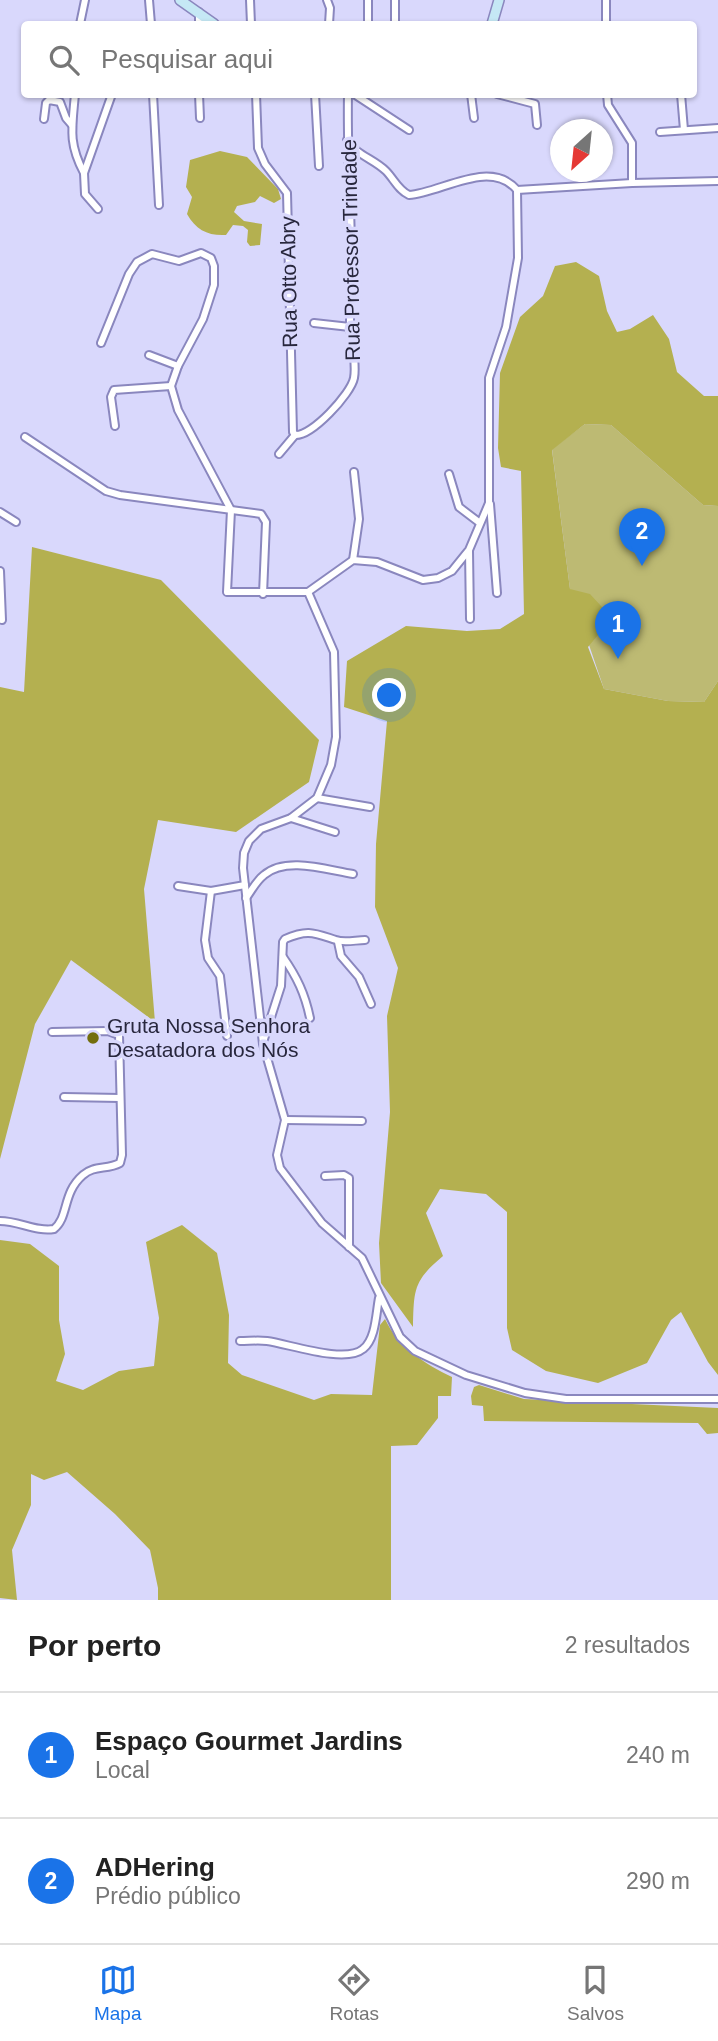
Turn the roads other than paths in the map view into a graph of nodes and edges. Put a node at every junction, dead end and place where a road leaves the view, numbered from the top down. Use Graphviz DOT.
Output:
graph roads {
  1 [pos="85,0"];
  2 [pos="149,0"];
  3 [pos="180,0"];
  4 [pos="250,0"];
  5 [pos="327,0"];
  6 [pos="368,0"];
  7 [pos="395,0"];
  8 [pos="606,0"];
  9 [pos="498,1"];
  10 [pos="199,12"];
  11 [pos="81,21"];
  12 [pos="151,21"];
  13 [pos="199,21"];
  14 [pos="210,21"];
  15 [pos="251,21"];
  16 [pos="329,21"];
  17 [pos="369,21"];
  18 [pos="396,21"];
  19 [pos="493,21"];
  20 [pos="606,21"];
  21 [pos="75,98"];
  22 [pos="111,98"];
  23 [pos="153,98"];
  24 [pos="199,98"];
  25 [pos="256,98"];
  26 [pos="315,98"];
  27 [pos="348,98"];
  28 [pos="361,98"];
  29 [pos="472,98"];
  30 [pos="519,98"];
  31 [pos="607,98"];
  32 [pos="681,98"];
  33 [pos="200,118"];
  34 [pos="474,118"];
  35 [pos="44,119"];
  36 [pos="72,125"];
  37 [pos="537,125"];
  38 [pos="718,128"];
  39 [pos="409,130"];
  40 [pos="684,130"];
  41 [pos="660,132"];
  42 [pos="347,139"];
  43 [pos="318,166"];
  44 [pos="85,173"];
  45 [pos="718,181"];
  46 [pos="632,183"];
  47 [pos="517,190"];
  48 [pos="159,205"];
  49 [pos="98,209"];
  50 [pos="314,323"];
  51 [pos="350,327"];
  52 [pos="101,343"];
  53 [pos="149,355"];
  54 [pos="178,366"];
  55 [pos="171,386"];
  56 [pos="115,426"];
  57 [pos="295,435"];
  58 [pos="25,437"];
  59 [pos="279,454"];
  60 [pos="354,472"];
  61 [pos="449,474"];
  62 [pos="489,502"];
  63 [pos="230,510"];
  64 [pos="0,512"];
  65 [pos="16,522"];
  66 [pos="480,523"];
  67 [pos="469,550"];
  68 [pos="353,560"];
  69 [pos="0,571"];
  70 [pos="308,592"];
  71 [pos="496,593"];
  72 [pos="263,594"];
  73 [pos="470,619"];
  74 [pos="2,620"];
  75 [pos="317,798"];
  76 [pos="370,807"];
  77 [pos="291,818"];
  78 [pos="335,832"];
  79 [pos="353,874"];
  80 [pos="245,885"];
  81 [pos="178,886"];
  82 [pos="211,891"];
  83 [pos="246,899"];
  84 [pos="365,940"];
  85 [pos="338,942"];
  86 [pos="282,957"];
  87 [pos="371,1004"];
  88 [pos="310,1018"];
  89 [pos="52,1032"];
  90 [pos="227,1036"];
  91 [pos="263,1044"];
  92 [pos="64,1097"];
  93 [pos="120,1098"];
  94 [pos="285,1120"];
  95 [pos="362,1121"];
  96 [pos="325,1176"];
  97 [pos="0,1220"];
  98 [pos="349,1247"];
  99 [pos="380,1297"];
  100 [pos="240,1340"];
  101 [pos="718,1399"];
  1 -- 11 [label="street"];
  2 -- 12 [label="street"];
  3 -- 10 [label="main road"];
  4 -- 15 [label="street"];
  5 -- 16 [label="street"];
  6 -- 17 [label="street"];
  7 -- 18 [label="street"];
  8 -- 20 [label="street"];
  9 -- 19 [label="main road"];
  10 -- 13 [label="street"];
  10 -- 14 [label="main road"];
  21 -- 36 [label="street"];
  22 -- 44 [label="street"];
  23 -- 48 [label="street"];
  24 -- 33 [label="street"];
  25 -- 57 [label="street, Rua Otto Abry"];
  26 -- 43 [label="street"];
  27 -- 42 [label="street, Rua Professor Trindade"];
  28 -- 39 [label="street"];
  29 -- 34 [label="street"];
  30 -- 37 [label="street"];
  31 -- 46 [label="street"];
  32 -- 40 [label="street"];
  35 -- 36 [label="street"];
  36 -- 44 [label="street"];
  38 -- 40 [label="street"];
  40 -- 41 [label="street"];
  42 -- 47 [label="street"];
  42 -- 51 [label="street, Rua Professor Trindade"];
  44 -- 49 [label="street"];
  45 -- 46 [label="street"];
  46 -- 47 [label="street"];
  47 -- 62 [label="street"];
  50 -- 51 [label="street"];
  51 -- 57 [label="street, Rua Professor Trindade"];
  52 -- 54 [label="street"];
  53 -- 54 [label="street"];
  54 -- 55 [label="street"];
  55 -- 56 [label="street"];
  55 -- 63 [label="street"];
  57 -- 59 [label="street, Rua Professor Trindade"];
  58 -- 63 [label="street"];
  60 -- 68 [label="street"];
  61 -- 66 [label="street"];
  62 -- 66 [label="street"];
  62 -- 71 [label="street"];
  63 -- 72 [label="street"];
  63 -- 72 [label="street"];
  64 -- 65 [label="street"];
  66 -- 67 [label="street"];
  67 -- 68 [label="street"];
  67 -- 73 [label="street"];
  68 -- 70 [label="street"];
  69 -- 74 [label="street"];
  70 -- 72 [label="street"];
  70 -- 75 [label="street"];
  75 -- 76 [label="street"];
  75 -- 77 [label="street"];
  77 -- 78 [label="street"];
  77 -- 80 [label="street"];
  79 -- 83 [label="street"];
  80 -- 82 [label="street"];
  80 -- 83 [label="street"];
  81 -- 82 [label="street"];
  82 -- 90 [label="street"];
  83 -- 91 [label="street"];
  84 -- 85 [label="street"];
  85 -- 86 [label="street"];
  85 -- 87 [label="street"];
  86 -- 88 [label="street"];
  86 -- 91 [label="street"];
  89 -- 93 [label="street"];
  91 -- 94 [label="street"];
  92 -- 93 [label="street"];
  93 -- 97 [label="street"];
  94 -- 95 [label="street"];
  94 -- 98 [label="street"];
  96 -- 98 [label="street"];
  98 -- 99 [label="street"];
  99 -- 100 [label="street"];
  99 -- 101 [label="street"];
}
